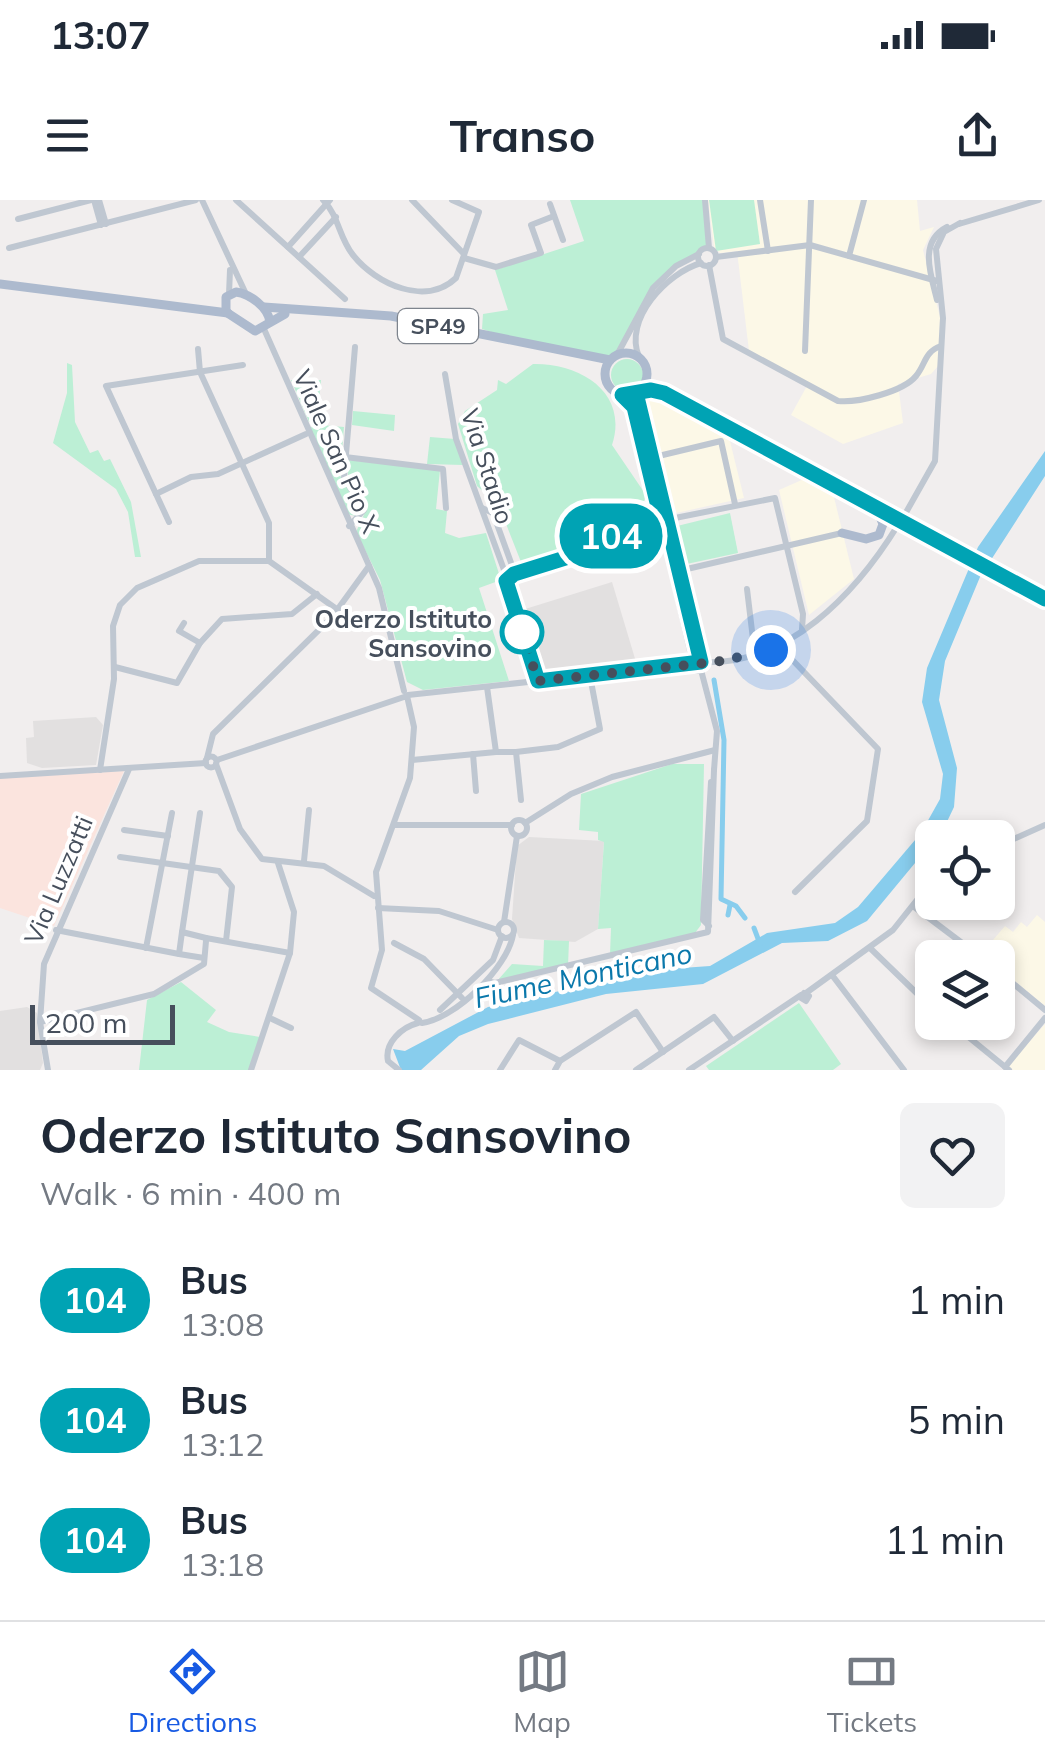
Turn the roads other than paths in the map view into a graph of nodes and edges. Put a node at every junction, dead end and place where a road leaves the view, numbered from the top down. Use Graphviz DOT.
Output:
graph roads {
  1 [pos="95,200"];
  2 [pos="199,200"];
  3 [pos="236,200"];
  4 [pos="412,200"];
  5 [pos="452,200"];
  6 [pos="705,200"];
  7 [pos="760,200"];
  8 [pos="811,200"];
  9 [pos="864,200"];
  10 [pos="1039,200"];
  11 [pos="327,201"];
  12 [pos="550,204"];
  13 [pos="554,216"];
  14 [pos="336,217"];
  15 [pos="18,219"];
  16 [pos="960,223"];
  17 [pos="104,225"];
  18 [pos="563,240"];
  19 [pos="810,244"];
  20 [pos="288,247"];
  21 [pos="9,248"];
  22 [pos="708,248"];
  23 [pos="768,251"];
  24 [pos="463,256"];
  25 [pos="849,256"];
  26 [pos="300,257"];
  27 [pos="716,257"];
  28 [pos="703,261"];
  29 [pos="230,264"];
  30 [pos="932,278"];
  31 [pos="0,284"];
  32 [pos="246,294"];
  33 [pos="228,295"];
  34 [pos="941,296"];
  35 [pos="345,298"];
  36 [pos="194,308"];
  37 [pos="264,308"];
  38 [pos="292,312"];
  39 [pos="228,314"];
  40 [pos="943,318"];
  41 [pos="262,327"];
  42 [pos="942,346"];
  43 [pos="355,347"];
  44 [pos="198,349"];
  45 [pos="806,351"];
  46 [pos="639,357"];
  47 [pos="582,358"];
  48 [pos="614,358"];
  49 [pos="242,365"];
  50 [pos="200,372"];
  51 [pos="445,374"];
  52 [pos="605,374"];
  53 [pos="648,376"];
  54 [pos="640,391"];
  55 [pos="664,393"];
  56 [pos="622,395"];
  57 [pos="307,434"];
  58 [pos="345,457"];
  59 [pos="648,459"];
  60 [pos="242,463"];
  61 [pos="156,494"];
  62 [pos="736,504"];
  63 [pos="480,506"];
  64 [pos="876,506"];
  65 [pos="446,508"];
  66 [pos="904,516"];
  67 [pos="496,518"];
  68 [pos="662,518"];
  69 [pos="168,522"];
  70 [pos="485,522"];
  71 [pos="898,525"];
  72 [pos="349,526"];
  73 [pos="842,533"];
  74 [pos="788,546"];
  75 [pos="269,562"];
  76 [pos="369,566"];
  77 [pos="675,572"];
  78 [pos="508,575"];
  79 [pos="747,589"];
  80 [pos="317,594"];
  81 [pos="1045,599"];
  82 [pos="338,610"];
  83 [pos="803,614"];
  84 [pos="814,620"];
  85 [pos="184,624"];
  86 [pos="802,629"];
  87 [pos="200,643"];
  88 [pos="778,646"];
  89 [pos="754,656"];
  90 [pos="115,667"];
  91 [pos="698,667"];
  92 [pos="590,676"];
  93 [pos="538,681"];
  94 [pos="487,687"];
  95 [pos="407,692"];
  96 [pos="716,750"];
  97 [pos="496,752"];
  98 [pos="516,752"];
  99 [pos="473,754"];
  100 [pos="211,758"];
  101 [pos="412,760"];
  102 [pos="129,768"];
  103 [pos="105,770"];
  104 [pos="0,776"];
  105 [pos="476,791"];
  106 [pos="521,800"];
  107 [pos="309,810"];
  108 [pos="172,813"];
  109 [pos="200,813"];
  110 [pos="526,823"];
  111 [pos="394,825"];
  112 [pos="512,825"];
  113 [pos="1045,825"];
  114 [pos="124,830"];
  115 [pos="168,836"];
  116 [pos="517,836"];
  117 [pos="1015,838"];
  118 [pos="120,857"];
  119 [pos="304,861"];
  120 [pos="162,862"];
  121 [pos="279,865"];
  122 [pos="193,866"];
  123 [pos="374,886"];
  124 [pos="364,888"];
  125 [pos="796,892"];
  126 [pos="376,897"];
  127 [pos="915,902"];
  128 [pos="912,906"];
  129 [pos="378,908"];
  130 [pos="504,922"];
  131 [pos="56,930"];
  132 [pos="182,932"];
  133 [pos="500,933"];
  134 [pos="513,935"];
  135 [pos="206,938"];
  136 [pos="958,940"];
  137 [pos="226,941"];
  138 [pos="394,943"];
  139 [pos="146,948"];
  140 [pos="870,948"];
  141 [pos="178,954"];
  142 [pos="290,954"];
  143 [pos="204,958"];
  144 [pos="832,975"];
  145 [pos="487,981"];
  146 [pos="1015,987"];
  147 [pos="915,992"];
  148 [pos="463,996"];
  149 [pos="1045,1014"];
  150 [pos="420,1021"];
  151 [pos="40,1022"];
  152 [pos="274,1022"];
  153 [pos="291,1028"];
  154 [pos="971,1040"];
  155 [pos="733,1041"];
  156 [pos="663,1052"];
  157 [pos="560,1061"];
  158 [pos="394,1068"];
  159 [pos="1006,1069"];
  160 [pos="48,1070"];
  161 [pos="251,1070"];
  162 [pos="500,1070"];
  163 [pos="555,1070"];
  164 [pos="636,1070"];
  165 [pos="689,1070"];
  166 [pos="904,1070"];
  1 -- 15 [label="street"];
  1 -- 17 [label="street"];
  2 -- 17 [label="street"];
  2 -- 29 [label="street"];
  3 -- 20 [label="street"];
  4 -- 24 [label="street"];
  5 -- 24 [label="street"];
  6 -- 22 [label="street"];
  7 -- 23 [label="street"];
  8 -- 19 [label="street"];
  9 -- 25 [label="street"];
  10 -- 16 [label="street"];
  11 -- 14 [label="street"];
  11 -- 20 [label="street"];
  12 -- 13 [label="street"];
  13 -- 18 [label="street"];
  13 -- 24 [label="street"];
  14 -- 24 [label="street"];
  14 -- 26 [label="street"];
  16 -- 30 [label="street"];
  16 -- 34 [label="street"];
  17 -- 21 [label="street"];
  19 -- 23 [label="street"];
  19 -- 25 [label="street"];
  19 -- 45 [label="street"];
  20 -- 26 [label="street"];
  22 -- 27 [label="street"];
  22 -- 28 [label="street"];
  23 -- 27 [label="street"];
  25 -- 30 [label="street"];
  26 -- 35 [label="street"];
  27 -- 28 [label="street"];
  28 -- 42 [label="street"];
  28 -- 46 [label="street"];
  28 -- 48 [label="street"];
  29 -- 32 [label="street"];
  29 -- 33 [label="street"];
  30 -- 34 [label="street"];
  30 -- 40 [label="street"];
  31 -- 36 [label="main road"];
  32 -- 33 [label="main road"];
  32 -- 37 [label="main road, SP49"];
  33 -- 36 [label="main road"];
  33 -- 39 [label="main road"];
  34 -- 40 [label="street"];
  36 -- 39 [label="main road"];
  37 -- 38 [label="main road, SP49"];
  37 -- 41 [label="main road, SP49"];
  38 -- 41 [label="main road, SP49"];
  38 -- 47 [label="main road, SP49"];
  39 -- 41 [label="main road"];
  40 -- 42 [label="street"];
  41 -- 57 [label="street, Viale San Pio X"];
  42 -- 66 [label="street"];
  43 -- 58 [label="street"];
  44 -- 50 [label="street"];
  46 -- 48 [label="main road, SP49"];
  46 -- 53 [label="main road"];
  47 -- 48 [label="main road, SP49"];
  47 -- 52 [label="main road, SP49"];
  48 -- 52 [label="main road"];
  49 -- 50 [label="street"];
  50 -- 60 [label="street"];
  50 -- 61 [label="street"];
  51 -- 63 [label="street, Via Stadio"];
  52 -- 56 [label="main road, SP49"];
  53 -- 54 [label="main road"];
  53 -- 55 [label="main road"];
  54 -- 55 [label="main road"];
  54 -- 56 [label="main road"];
  54 -- 59 [label="street"];
  55 -- 64 [label="main road"];
  56 -- 59 [label="street"];
  57 -- 60 [label="street"];
  57 -- 72 [label="street, Viale San Pio X"];
  58 -- 65 [label="street"];
  58 -- 72 [label="street"];
  59 -- 62 [label="street"];
  59 -- 68 [label="street"];
  60 -- 61 [label="street"];
  60 -- 75 [label="street"];
  61 -- 69 [label="street"];
  62 -- 68 [label="street"];
  62 -- 74 [label="street"];
  63 -- 67 [label="street"];
  63 -- 70 [label="street, Via Stadio"];
  64 -- 73 [label="main road"];
  64 -- 81 [label="main road"];
  67 -- 70 [label="street"];
  67 -- 78 [label="street"];
  68 -- 77 [label="street"];
  68 -- 78 [label="street"];
  70 -- 78 [label="street, Via Stadio"];
  71 -- 84 [label="street"];
  72 -- 76 [label="street, Viale San Pio X"];
  73 -- 74 [label="street"];
  74 -- 77 [label="street"];
  74 -- 83 [label="street"];
  75 -- 80 [label="street"];
  75 -- 90 [label="street"];
  76 -- 82 [label="street"];
  76 -- 95 [label="street, Viale San Pio X"];
  77 -- 91 [label="street"];
  78 -- 93 [label="street, Via Stadio"];
  79 -- 89 [label="street"];
  80 -- 82 [label="street"];
  80 -- 87 [label="street"];
  82 -- 100 [label="street"];
  83 -- 84 [label="street"];
  83 -- 86 [label="street"];
  84 -- 86 [label="street"];
  85 -- 87 [label="street"];
  86 -- 88 [label="street"];
  87 -- 90 [label="street"];
  88 -- 89 [label="street"];
  88 -- 125 [label="street"];
  89 -- 91 [label="street"];
  90 -- 103 [label="street"];
  91 -- 92 [label="street"];
  91 -- 96 [label="street"];
  92 -- 93 [label="street"];
  92 -- 98 [label="street"];
  93 -- 94 [label="street"];
  94 -- 95 [label="street"];
  94 -- 97 [label="street"];
  95 -- 100 [label="street"];
  95 -- 101 [label="street, Viale San Pio X"];
  96 -- 110 [label="street"];
  96 -- 145 [label="street"];
  97 -- 98 [label="street"];
  97 -- 99 [label="street"];
  98 -- 106 [label="street"];
  99 -- 101 [label="street"];
  99 -- 105 [label="street"];
  100 -- 102 [label="street"];
  100 -- 121 [label="street"];
  101 -- 111 [label="street, Viale San Pio X"];
  102 -- 103 [label="street"];
  102 -- 131 [label="street, Via Luzzatti"];
  103 -- 104 [label="street"];
  107 -- 119 [label="street"];
  108 -- 115 [label="street"];
  109 -- 122 [label="street"];
  110 -- 112 [label="street"];
  110 -- 116 [label="street"];
  111 -- 112 [label="street"];
  111 -- 123 [label="street, Viale San Pio X"];
  112 -- 116 [label="street"];
  113 -- 117 [label="street"];
  114 -- 115 [label="street"];
  115 -- 120 [label="street"];
  116 -- 130 [label="street"];
  118 -- 120 [label="street"];
  119 -- 121 [label="street"];
  119 -- 124 [label="street"];
  120 -- 122 [label="street"];
  120 -- 139 [label="street"];
  121 -- 142 [label="street"];
  122 -- 132 [label="street"];
  122 -- 137 [label="street"];
  123 -- 124 [label="street"];
  123 -- 126 [label="street"];
  124 -- 126 [label="street"];
  126 -- 129 [label="street"];
  127 -- 128 [label="street"];
  128 -- 136 [label="street"];
  128 -- 140 [label="street"];
  129 -- 133 [label="street"];
  129 -- 150 [label="street"];
  130 -- 133 [label="street"];
  130 -- 134 [label="street"];
  131 -- 139 [label="street"];
  131 -- 151 [label="street, Via Luzzatti"];
  132 -- 135 [label="street"];
  132 -- 141 [label="street"];
  133 -- 134 [label="street"];
  133 -- 148 [label="street"];
  134 -- 145 [label="street"];
  135 -- 137 [label="street"];
  135 -- 143 [label="street"];
  137 -- 142 [label="street"];
  138 -- 148 [label="street"];
  139 -- 141 [label="street"];
  140 -- 144 [label="street"];
  140 -- 147 [label="street"];
  141 -- 143 [label="street"];
  142 -- 152 [label="street"];
  143 -- 151 [label="street"];
  144 -- 155 [label="street"];
  144 -- 166 [label="street"];
  145 -- 148 [label="street"];
  146 -- 149 [label="street"];
  148 -- 150 [label="street"];
  149 -- 159 [label="street"];
  150 -- 158 [label="street"];
  151 -- 160 [label="street, Via Luzzatti"];
  152 -- 153 [label="street"];
  152 -- 161 [label="street"];
  154 -- 159 [label="street"];
  155 -- 156 [label="street"];
  155 -- 165 [label="street"];
  156 -- 157 [label="street"];
  156 -- 164 [label="street"];
  157 -- 162 [label="street"];
  157 -- 163 [label="street"];
}
